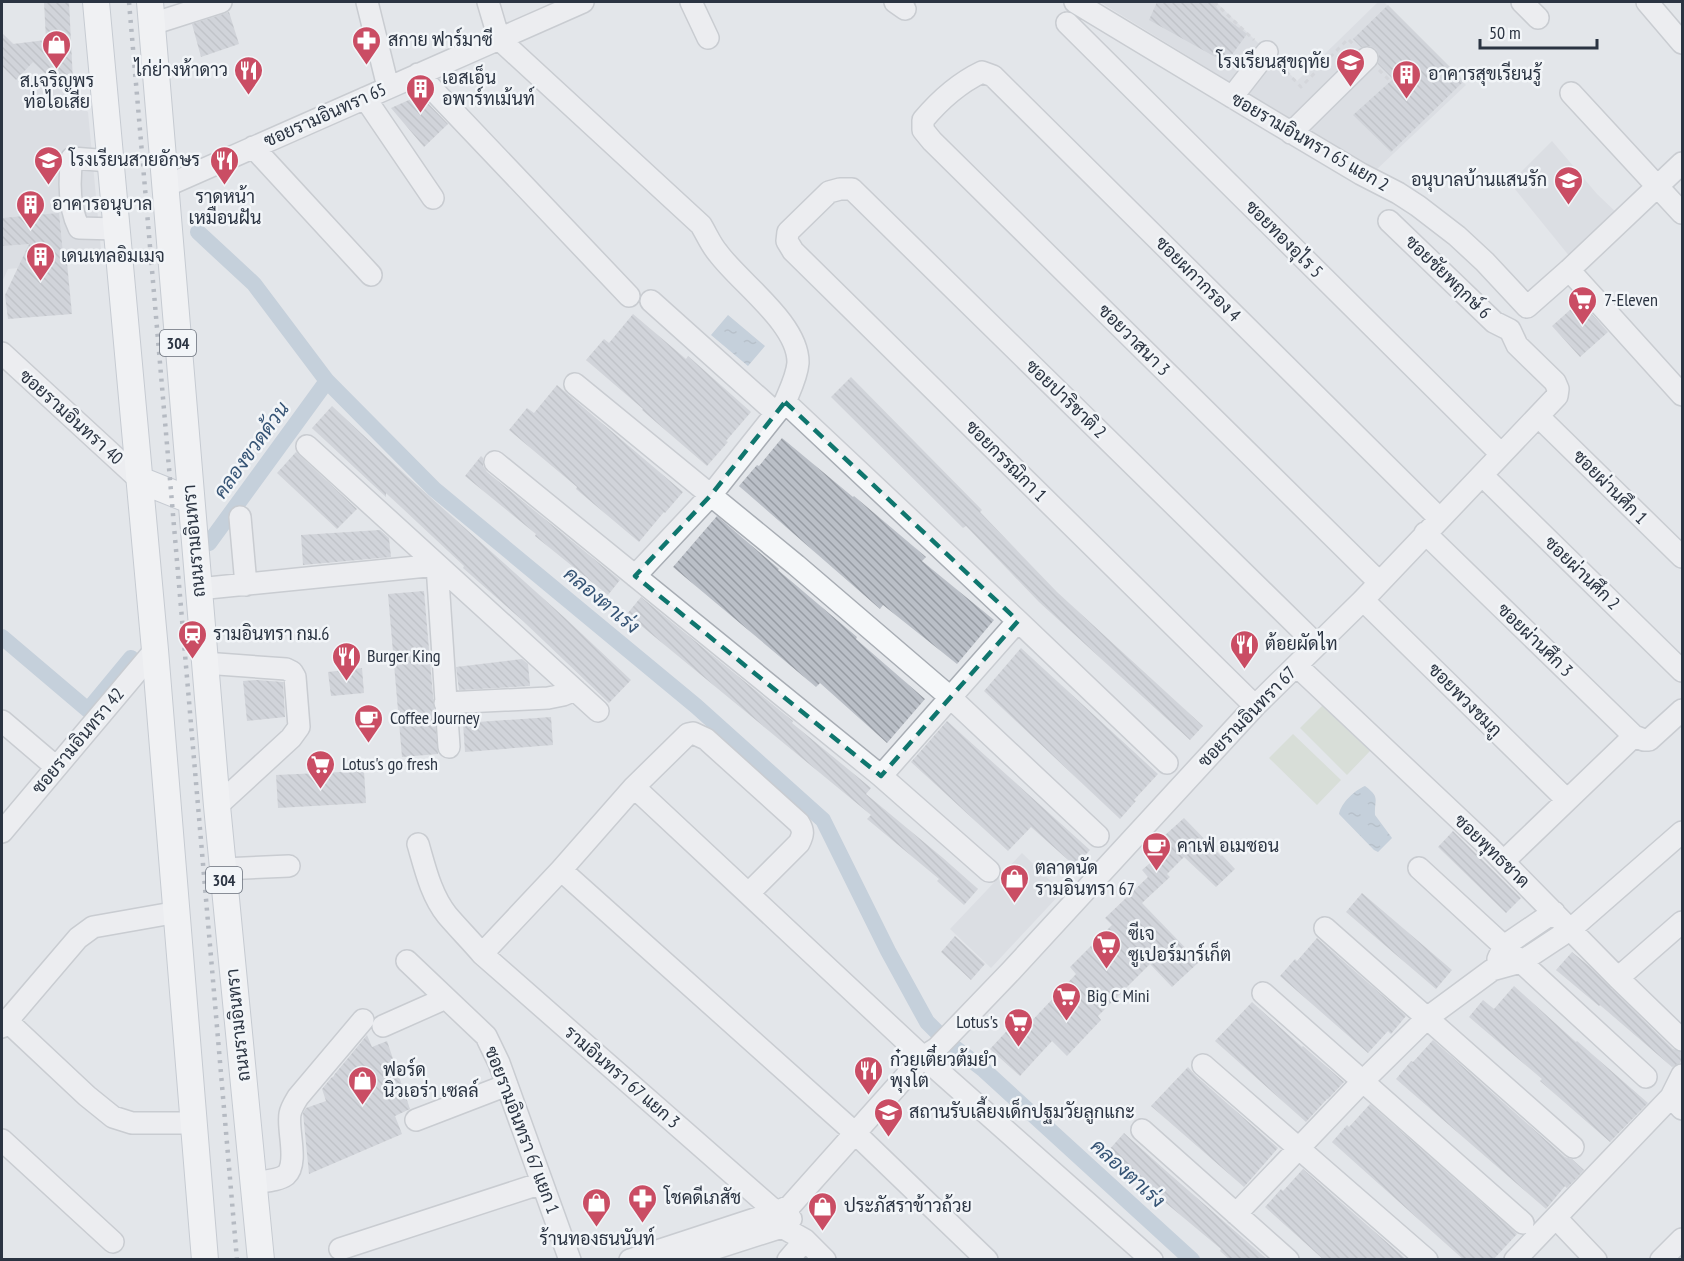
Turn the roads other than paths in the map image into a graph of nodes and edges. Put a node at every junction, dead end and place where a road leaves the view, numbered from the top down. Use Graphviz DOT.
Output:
graph roads {
  1 [pos="96,2"];
  2 [pos="221,2"];
  3 [pos="367,2"];
  4 [pos="489,2"];
  5 [pos="583,2"];
  6 [pos="691,2"];
  7 [pos="1075,2"];
  8 [pos="1522,2"];
  9 [pos="1647,2"];
  10 [pos="151,13"];
  11 [pos="1538,18"];
  12 [pos="1066,23"];
  13 [pos="499,39"];
  14 [pos="708,39"];
  15 [pos="1683,43"];
  16 [pos="1267,52"];
  17 [pos="1367,58"];
  18 [pos="418,74"];
  19 [pos="388,87"];
  20 [pos="1571,93"];
  21 [pos="949,95"];
  22 [pos="1232,97"];
  23 [pos="364,98"];
  24 [pos="1291,133"];
  25 [pos="253,147"];
  26 [pos="110,161"];
  27 [pos="1683,163"];
  28 [pos="166,186"];
  29 [pos="1659,187"];
  30 [pos="433,198"];
  31 [pos="809,212"];
  32 [pos="1683,213"];
  33 [pos="1389,221"];
  34 [pos="116,229"];
  35 [pos="1569,270"];
  36 [pos="371,275"];
  37 [pos="629,296"];
  38 [pos="651,301"];
  39 [pos="1527,307"];
  40 [pos="1510,330"];
  41 [pos="2,353"];
  42 [pos="575,384"];
  43 [pos="1683,395"];
  44 [pos="780,407"];
  45 [pos="1538,416"];
  46 [pos="308,446"];
  47 [pos="1501,454"];
  48 [pos="495,462"];
  49 [pos="1482,475"];
  50 [pos="140,480"];
  51 [pos="711,495"];
  52 [pos="190,500"];
  53 [pos="240,517"];
  54 [pos="1432,526"];
  55 [pos="1683,557"];
  56 [pos="438,565"];
  57 [pos="635,576"];
  58 [pos="1379,582"];
  59 [pos="246,585"];
  60 [pos="198,589"];
  61 [pos="1363,600"];
  62 [pos="1018,621"];
  63 [pos="1317,645"];
  64 [pos="155,650"];
  65 [pos="204,663"];
  66 [pos="1297,666"];
  67 [pos="1683,671"];
  68 [pos="575,690"];
  69 [pos="951,698"];
  70 [pos="446,704"];
  71 [pos="1255,706"];
  72 [pos="1683,710"];
  73 [pos="598,711"];
  74 [pos="2,721"];
  75 [pos="1642,739"];
  76 [pos="448,747"];
  77 [pos="1167,763"];
  78 [pos="56,767"];
  79 [pos="881,776"];
  80 [pos="634,786"];
  81 [pos="1567,800"];
  82 [pos="217,806"];
  83 [pos="2,832"];
  84 [pos="1683,832"];
  85 [pos="1098,836"];
  86 [pos="418,844"];
  87 [pos="1504,861"];
  88 [pos="289,866"];
  89 [pos="1419,868"];
  90 [pos="223,869"];
  91 [pos="561,870"];
  92 [pos="989,871"];
  93 [pos="749,893"];
  94 [pos="178,912"];
  95 [pos="1554,912"];
  96 [pos="1683,922"];
  97 [pos="1325,928"];
  98 [pos="1571,929"];
  99 [pos="1504,946"];
  100 [pos="482,954"];
  101 [pos="407,961"];
  102 [pos="1521,962"];
  103 [pos="1492,970"];
  104 [pos="1618,978"];
  105 [pos="1263,993"];
  106 [pos="446,998"];
  107 [pos="1427,1017"];
  108 [pos="4,1024"];
  109 [pos="1683,1040"];
  110 [pos="932,1057"];
  111 [pos="1203,1065"];
  112 [pos="1683,1075"];
  113 [pos="1646,1077"];
  114 [pos="1363,1081"];
  115 [pos="507,1085"];
  116 [pos="1677,1103"];
  117 [pos="416,1120"];
  118 [pos="194,1123"];
  119 [pos="1142,1130"];
  120 [pos="859,1137"];
  121 [pos="2,1140"];
  122 [pos="1573,1147"];
  123 [pos="1298,1148"];
  124 [pos="253,1183"];
  125 [pos="542,1183"];
  126 [pos="1236,1214"];
  127 [pos="1556,1218"];
  128 [pos="779,1219"];
  129 [pos="1524,1223"];
  130 [pos="805,1240"];
  131 [pos="113,1242"];
  132 [pos="340,1249"];
  133 [pos="205,1260"];
  134 [pos="261,1260"];
  135 [pos="570,1260"];
  136 [pos="630,1260"];
  137 [pos="678,1260"];
  138 [pos="788,1260"];
  139 [pos="825,1260"];
  140 [pos="987,1260"];
  141 [pos="1152,1260"];
  142 [pos="1288,1260"];
  143 [pos="1427,1260"];
  144 [pos="1515,1260"];
  145 [pos="1596,1260"];
  1 -- 26 [label="main road"];
  2 -- 10 [label="street"];
  3 -- 19 [label="street"];
  4 -- 13 [label="street"];
  5 -- 13 [label="street, ซอยรามอินทรา 65"];
  6 -- 14 [label="street"];
  7 -- 22 [label="street, ซอยรามอินทรา 65 แยก 2"];
  8 -- 11 [label="street"];
  9 -- 15 [label="street"];
  10 -- 28 [label="main road, ถนนรามอินทรา / 304"];
  12 -- 47 [label="street, ซอยทองอุไร 5"];
  13 -- 18 [label="street, ซอยรามอินทรา 65"];
  13 -- 44 [label="street"];
  16 -- 22 [label="street"];
  17 -- 24 [label="street"];
  18 -- 19 [label="street, ซอยรามอินทรา 65"];
  18 -- 37 [label="street"];
  19 -- 23 [label="street, ซอยรามอินทรา 65"];
  20 -- 29 [label="street"];
  21 -- 54 [label="street, ซอยผกากรอง 4"];
  21 -- 58 [label="street, ซอยวาสนา 3"];
  22 -- 24 [label="street, ซอยรามอินทรา 65 แยก 2"];
  23 -- 25 [label="street, ซอยรามอินทรา 65"];
  23 -- 30 [label="street"];
  24 -- 39 [label="street, ซอยรามอินทรา 65 แยก 2"];
  25 -- 28 [label="street, ซอยรามอินทรา 65"];
  25 -- 36 [label="street"];
  26 -- 34 [label="main road"];
  26 -- 34 [label="street"];
  27 -- 29 [label="street"];
  28 -- 52 [label="main road, ถนนรามอินทรา / 304"];
  29 -- 32 [label="street"];
  29 -- 35 [label="street"];
  31 -- 63 [label="street, ซอยปาริชาติ 2"];
  31 -- 71 [label="street, ซอยกรรณิกา 1"];
  33 -- 40 [label="street, ซอยชัยพฤกษ์ 6"];
  34 -- 50 [label="main road"];
  35 -- 39 [label="street"];
  35 -- 43 [label="street"];
  38 -- 44 [label="street"];
  39 -- 40 [label="street"];
  40 -- 45 [label="street, ซอยรามอินทรา 67"];
  41 -- 50 [label="street, ซอยรามอินทรา 40"];
  42 -- 51 [label="street"];
  44 -- 51 [label="street"];
  44 -- 62 [label="street"];
  45 -- 47 [label="street, ซอยรามอินทรา 67"];
  45 -- 55 [label="street, ซอยผ่านศึก 1"];
  46 -- 56 [label="street"];
  47 -- 49 [label="street, ซอยรามอินทรา 67"];
  48 -- 57 [label="street"];
  49 -- 54 [label="street, ซอยรามอินทรา 67"];
  49 -- 67 [label="street, ซอยผ่านศึก 2"];
  50 -- 52 [label="main road"];
  50 -- 64 [label="main road"];
  51 -- 57 [label="street"];
  51 -- 69 [label="street"];
  52 -- 60 [label="main road, ถนนรามอินทรา / 304"];
  53 -- 59 [label="street"];
  54 -- 58 [label="street, ซอยรามอินทรา 67"];
  54 -- 75 [label="street, ซอยผ่านศึก 3"];
  56 -- 59 [label="street"];
  56 -- 68 [label="street"];
  56 -- 70 [label="street"];
  57 -- 79 [label="street"];
  58 -- 61 [label="street, ซอยรามอินทรา 67"];
  59 -- 60 [label="street"];
  60 -- 65 [label="main road, ถนนรามอินทรา / 304"];
  61 -- 63 [label="street, ซอยรามอินทรา 67"];
  61 -- 81 [label="street, ซอยพวงชมภู"];
  62 -- 69 [label="street"];
  62 -- 77 [label="street"];
  63 -- 66 [label="street, ซอยรามอินทรา 67"];
  64 -- 78 [label="street, ซอยรามอินทรา 42"];
  64 -- 94 [label="main road"];
  65 -- 82 [label="main road, ถนนรามอินทรา / 304"];
  65 -- 82 [label="street"];
  66 -- 71 [label="street, ซอยรามอินทรา 67"];
  66 -- 87 [label="street, ซอยพุทธชาด"];
  68 -- 70 [label="street"];
  68 -- 73 [label="street"];
  69 -- 79 [label="street"];
  69 -- 85 [label="street"];
  70 -- 76 [label="street"];
  71 -- 110 [label="street, ซอยรามอินทรา 67"];
  72 -- 75 [label="street"];
  74 -- 78 [label="street"];
  75 -- 81 [label="street"];
  78 -- 83 [label="street, ซอยรามอินทรา 42"];
  79 -- 92 [label="street"];
  80 -- 91 [label="street"];
  80 -- 93 [label="street"];
  80 -- 93 [label="street"];
  81 -- 87 [label="street"];
  82 -- 90 [label="main road, ถนนรามอินทรา / 304"];
  84 -- 98 [label="street"];
  86 -- 100 [label="street, รามอินทรา 67 แยก 3"];
  87 -- 95 [label="street, ซอยพุทธชาด"];
  88 -- 90 [label="street"];
  89 -- 99 [label="street"];
  90 -- 124 [label="main road, ถนนรามอินทรา / 304"];
  91 -- 100 [label="street"];
  91 -- 120 [label="street"];
  93 -- 110 [label="street"];
  94 -- 108 [label="street"];
  94 -- 118 [label="main road"];
  95 -- 98 [label="street, ซอยพุทธชาด"];
  95 -- 99 [label="street"];
  96 -- 104 [label="street"];
  97 -- 107 [label="street"];
  98 -- 102 [label="street"];
  98 -- 104 [label="street, ซอยพุทธชาด"];
  99 -- 102 [label="street"];
  99 -- 103 [label="street"];
  100 -- 128 [label="street, รามอินทรา 67 แยก 3"];
  101 -- 106 [label="street, ซอยรามอินทรา 67 แยก 1"];
  102 -- 103 [label="street"];
  102 -- 113 [label="street"];
  103 -- 107 [label="street"];
  104 -- 109 [label="street, ซอยพุทธชาด"];
  105 -- 114 [label="street"];
  106 -- 115 [label="street, ซอยรามอินทรา 67 แยก 1"];
  106 -- 124 [label="street"];
  107 -- 114 [label="street"];
  107 -- 122 [label="street"];
  108 -- 118 [label="street"];
  110 -- 120 [label="street, ซอยรามอินทรา 67"];
  110 -- 141 [label="street"];
  111 -- 123 [label="street"];
  112 -- 116 [label="street"];
  114 -- 123 [label="street"];
  114 -- 129 [label="street"];
  115 -- 117 [label="street"];
  115 -- 125 [label="street, ซอยรามอินทรา 67 แยก 1"];
  116 -- 127 [label="street"];
  118 -- 133 [label="main road"];
  119 -- 126 [label="street"];
  120 -- 128 [label="street, ซอยรามอินทรา 67"];
  120 -- 140 [label="street"];
  121 -- 131 [label="street"];
  123 -- 126 [label="street"];
  123 -- 143 [label="street"];
  124 -- 134 [label="main road, ถนนรามอินทรา / 304"];
  125 -- 132 [label="street"];
  125 -- 135 [label="street, ซอยรามอินทรา 67 แยก 1"];
  126 -- 142 [label="street"];
  127 -- 144 [label="street"];
  127 -- 145 [label="street"];
  128 -- 130 [label="street, รามอินทรา 67 แยก 3"];
  128 -- 136 [label="street, ซอยรามอินทรา 67"];
  128 -- 137 [label="street, ซอยรามอินทรา 67"];
  130 -- 138 [label="street"];
  130 -- 139 [label="street, รามอินทรา 67 แยก 3"];
}
